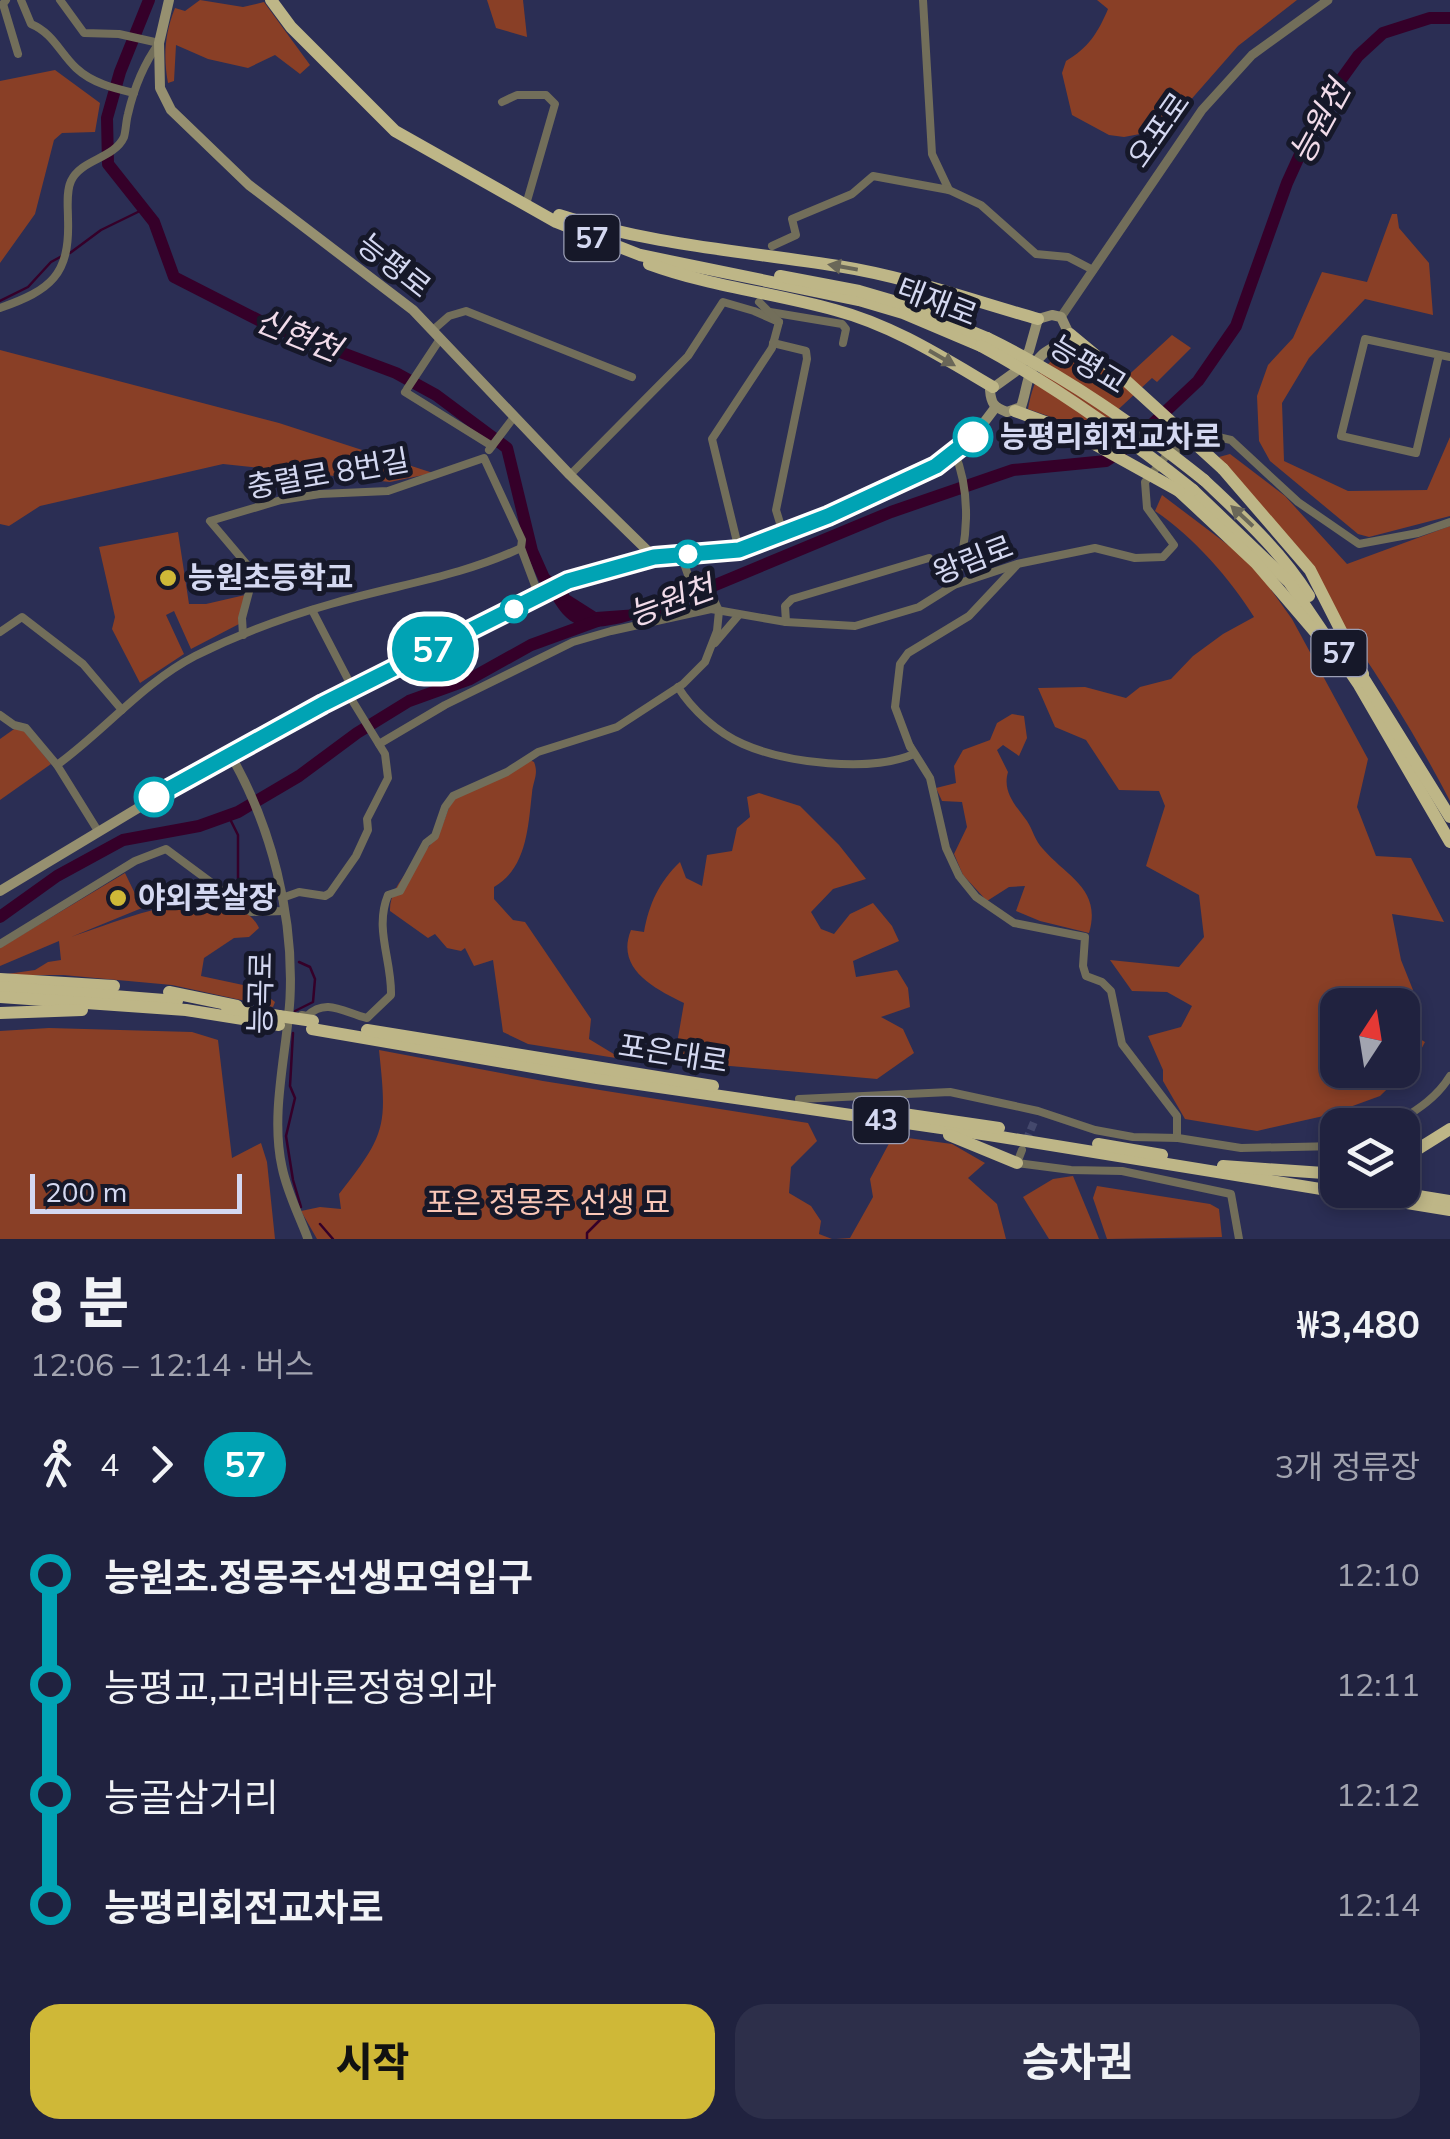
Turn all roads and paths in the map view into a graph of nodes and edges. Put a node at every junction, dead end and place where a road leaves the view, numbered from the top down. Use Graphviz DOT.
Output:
graph roads {
  1 [pos="6,0"];
  2 [pos="21,0"];
  3 [pos="60,0"];
  4 [pos="169,0"];
  5 [pos="274,0"];
  6 [pos="922,0"];
  7 [pos="1328,0"];
  8 [pos="159,43"];
  9 [pos="18,54"];
  10 [pos="134,93"];
  11 [pos="502,102"];
  12 [pos="949,190"];
  13 [pos="527,201"];
  14 [pos="558,218"];
  15 [pos="772,246"];
  16 [pos="1093,270"];
  17 [pos="759,302"];
  18 [pos="0,308"];
  19 [pos="770,312"];
  20 [pos="1061,316"];
  21 [pos="1038,319"];
  22 [pos="778,322"];
  23 [pos="436,334"];
  24 [pos="1070,334"];
  25 [pos="773,342"];
  26 [pos="843,342"];
  27 [pos="984,342"];
  28 [pos="1438,355"];
  29 [pos="1450,357"];
  30 [pos="632,377"];
  31 [pos="993,387"];
  32 [pos="995,408"];
  33 [pos="1015,411"];
  34 [pos="514,417"];
  35 [pos="495,442"];
  36 [pos="954,451"];
  37 [pos="484,458"];
  38 [pos="570,475"];
  39 [pos="1192,487"];
  40 [pos="1450,522"];
  41 [pos="783,533"];
  42 [pos="521,548"];
  43 [pos="739,550"];
  44 [pos="681,554"];
  45 [pos="654,557"];
  46 [pos="929,558"];
  47 [pos="1017,564"];
  48 [pos="954,586"];
  49 [pos="539,596"];
  50 [pos="716,607"];
  51 [pos="312,610"];
  52 [pos="738,616"];
  53 [pos="786,622"];
  54 [pos="0,632"];
  55 [pos="243,636"];
  56 [pos="712,646"];
  57 [pos="1361,680"];
  58 [pos="678,687"];
  59 [pos="350,694"];
  60 [pos="122,710"];
  61 [pos="0,714"];
  62 [pos="379,742"];
  63 [pos="911,749"];
  64 [pos="230,754"];
  65 [pos="56,765"];
  66 [pos="1435,813"];
  67 [pos="1450,817"];
  68 [pos="98,830"];
  69 [pos="1450,842"];
  70 [pos="1450,851"];
  71 [pos="0,892"];
  72 [pos="282,898"];
  73 [pos="284,911"];
  74 [pos="0,944"];
  75 [pos="0,979"];
  76 [pos="0,987"];
  77 [pos="0,997"];
  78 [pos="0,1014"];
  79 [pos="264,1014"];
  80 [pos="282,1018"];
  81 [pos="244,1020"];
  82 [pos="312,1025"];
  83 [pos="1450,1076"];
  84 [pos="798,1099"];
  85 [pos="1420,1108"];
  86 [pos="1038,1111"];
  87 [pos="1034,1122"];
  88 [pos="912,1124"];
  89 [pos="1450,1129"];
  90 [pos="1177,1138"];
  91 [pos="1320,1146"];
  92 [pos="1420,1148"];
  93 [pos="1019,1156"];
  94 [pos="1223,1166"];
  95 [pos="1320,1173"];
  96 [pos="1320,1184"];
  97 [pos="1320,1185"];
  98 [pos="1420,1196"];
  99 [pos="1450,1200"];
  100 [pos="1420,1204"];
  101 [pos="1413,1208"];
  102 [pos="1450,1210"];
  103 [pos="1450,1218"];
  104 [pos="308,1239"];
  105 [pos="1239,1239"];
  1 -- 9 [label="street"];
  2 -- 10 [label="street"];
  3 -- 8 [label="street"];
  4 -- 8 [label="main road, 능평로"];
  5 -- 13 [label="highway, 태재로 / 57"];
  5 -- 14 [label="highway, 태재로 / 57"];
  6 -- 12 [label="street"];
  7 -- 16 [label="street, 오포로"];
  8 -- 10 [label="street"];
  8 -- 23 [label="main road, 능평로"];
  10 -- 18 [label="street"];
  11 -- 13 [label="street"];
  12 -- 15 [label="street"];
  12 -- 16 [label="street"];
  13 -- 14 [label="highway, 태재로 / 57"];
  21 -- 14 [label="highway, one-way"];
  14 -- 27 [label="highway, 태재로 / 57"];
  14 -- 31 [label="highway, one-way"];
  16 -- 20 [label="street, 오포로"];
  17 -- 19 [label="street"];
  19 -- 22 [label="street"];
  19 -- 26 [label="street"];
  20 -- 21 [label="main road"];
  20 -- 24 [label="main road"];
  21 -- 31 [label="main road"];
  22 -- 25 [label="street"];
  22 -- 38 [label="street"];
  23 -- 30 [label="street"];
  23 -- 34 [label="main road, 능평로"];
  23 -- 35 [label="street"];
  24 -- 33 [label="main road"];
  24 -- 57 [label="highway, bridge"];
  25 -- 41 [label="street"];
  25 -- 43 [label="street"];
  27 -- 39 [label="highway, 능평교 / 57, bridge"];
  28 -- 28 [label="street"];
  28 -- 29 [label="street"];
  31 -- 32 [label="main road"];
  32 -- 33 [label="main road"];
  32 -- 36 [label="main road"];
  33 -- 39 [label="highway, bridge"];
  34 -- 35 [label="street"];
  34 -- 38 [label="main road, 능평로"];
  35 -- 37 [label="street"];
  36 -- 41 [label="main road"];
  36 -- 48 [label="street"];
  37 -- 42 [label="street"];
  37 -- 55 [label="street, 충렬로 8번길"];
  38 -- 45 [label="main road, 능평로"];
  39 -- 57 [label="highway"];
  39 -- 57 [label="highway, 57"];
  40 -- 47 [label="street, 왕림로"];
  41 -- 43 [label="main road"];
  42 -- 49 [label="street"];
  42 -- 51 [label="street"];
  43 -- 44 [label="main road"];
  44 -- 45 [label="main road"];
  44 -- 50 [label="street"];
  45 -- 49 [label="main road"];
  46 -- 53 [label="street"];
  47 -- 48 [label="street, 왕림로"];
  47 -- 63 [label="street"];
  48 -- 53 [label="street, 왕림로"];
  49 -- 59 [label="main road"];
  50 -- 52 [label="street, 왕림로"];
  50 -- 56 [label="street"];
  50 -- 62 [label="street, 왕림로"];
  51 -- 55 [label="street"];
  51 -- 59 [label="street"];
  52 -- 53 [label="street, 왕림로"];
  52 -- 56 [label="street"];
  54 -- 60 [label="street"];
  55 -- 60 [label="street"];
  56 -- 58 [label="street"];
  57 -- 66 [label="highway, 57"];
  57 -- 67 [label="highway, 57"];
  58 -- 63 [label="street"];
  58 -- 80 [label="street"];
  59 -- 62 [label="street"];
  59 -- 64 [label="main road"];
  60 -- 65 [label="street"];
  61 -- 65 [label="street"];
  62 -- 72 [label="street"];
  63 -- 90 [label="street"];
  64 -- 68 [label="main road"];
  64 -- 72 [label="street, 능곡로"];
  65 -- 68 [label="street"];
  66 -- 69 [label="highway, 57"];
  66 -- 70 [label="highway"];
  68 -- 71 [label="main road"];
  72 -- 73 [label="street, 능곡로"];
  73 -- 74 [label="street"];
  73 -- 80 [label="street, 능곡로"];
  75 -- 79 [label="highway"];
  76 -- 79 [label="highway, 43"];
  77 -- 81 [label="highway, 43"];
  78 -- 81 [label="highway"];
  79 -- 80 [label="highway, 43"];
  80 -- 81 [label="highway, 43"];
  80 -- 82 [label="highway, 43"];
  80 -- 104 [label="street, 능곡로"];
  82 -- 84 [label="highway, 포은대로 / 43"];
  82 -- 88 [label="highway, 포은대로 / 43"];
  83 -- 85 [label="street"];
  84 -- 86 [label="street"];
  84 -- 94 [label="highway, 포은대로 / 43"];
  86 -- 87 [label="street"];
  86 -- 90 [label="street"];
  88 -- 93 [label="highway"];
  88 -- 97 [label="highway, 포은대로 / 43"];
  89 -- 92 [label="highway"];
  90 -- 91 [label="street"];
  93 -- 105 [label="street"];
  94 -- 95 [label="highway"];
  94 -- 96 [label="highway, 포은대로 / 43"];
  98 -- 99 [label="highway"];
  100 -- 102 [label="highway, 포은대로 / 43"];
  101 -- 103 [label="highway"];
}
